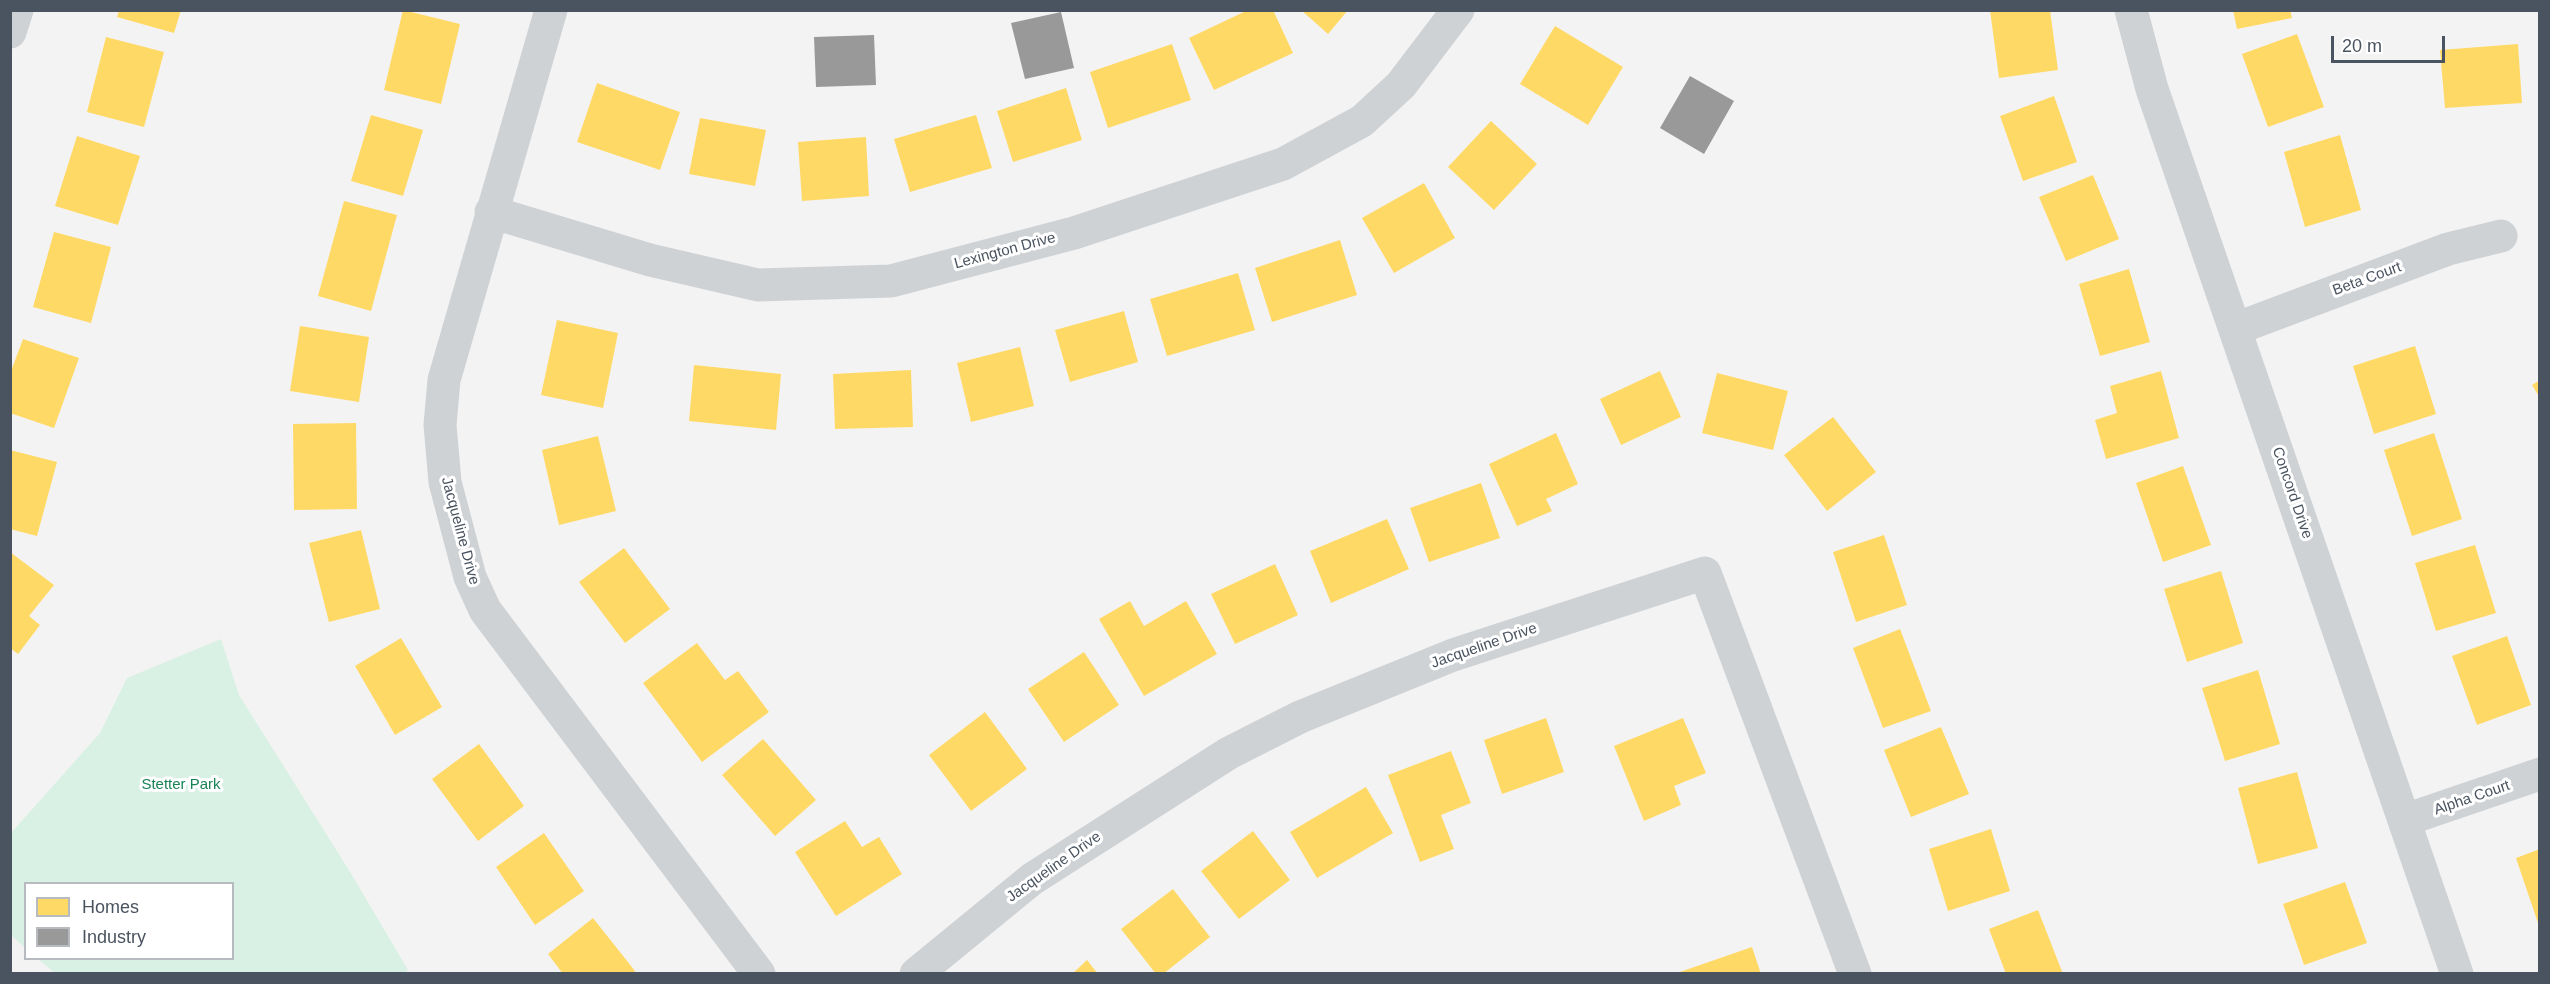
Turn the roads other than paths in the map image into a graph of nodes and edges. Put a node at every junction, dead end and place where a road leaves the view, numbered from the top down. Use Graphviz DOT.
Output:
graph roads {
  1 [pos="17,10"];
  2 [pos="551,10"];
  3 [pos="1458,10"];
  4 [pos="2131,10"];
  5 [pos="10,32"];
  6 [pos="491,212"];
  7 [pos="2501,236"];
  8 [pos="2235,329"];
  9 [pos="2540,774"];
  10 [pos="2405,820"];
  11 [pos="759,974"];
  12 [pos="916,974"];
  13 [pos="1855,974"];
  14 [pos="2457,974"];
  1 -- 5 [label="street"];
  2 -- 6 [label="street, Jacqueline Drive"];
  3 -- 6 [label="street, Lexington Drive"];
  4 -- 8 [label="street, Concord Drive"];
  6 -- 11 [label="street, Jacqueline Drive"];
  7 -- 8 [label="street, Beta Court"];
  8 -- 10 [label="street, Concord Drive"];
  9 -- 10 [label="street, Alpha Court"];
  10 -- 14 [label="street, Concord Drive"];
  12 -- 13 [label="street, Jacqueline Drive"];
}
